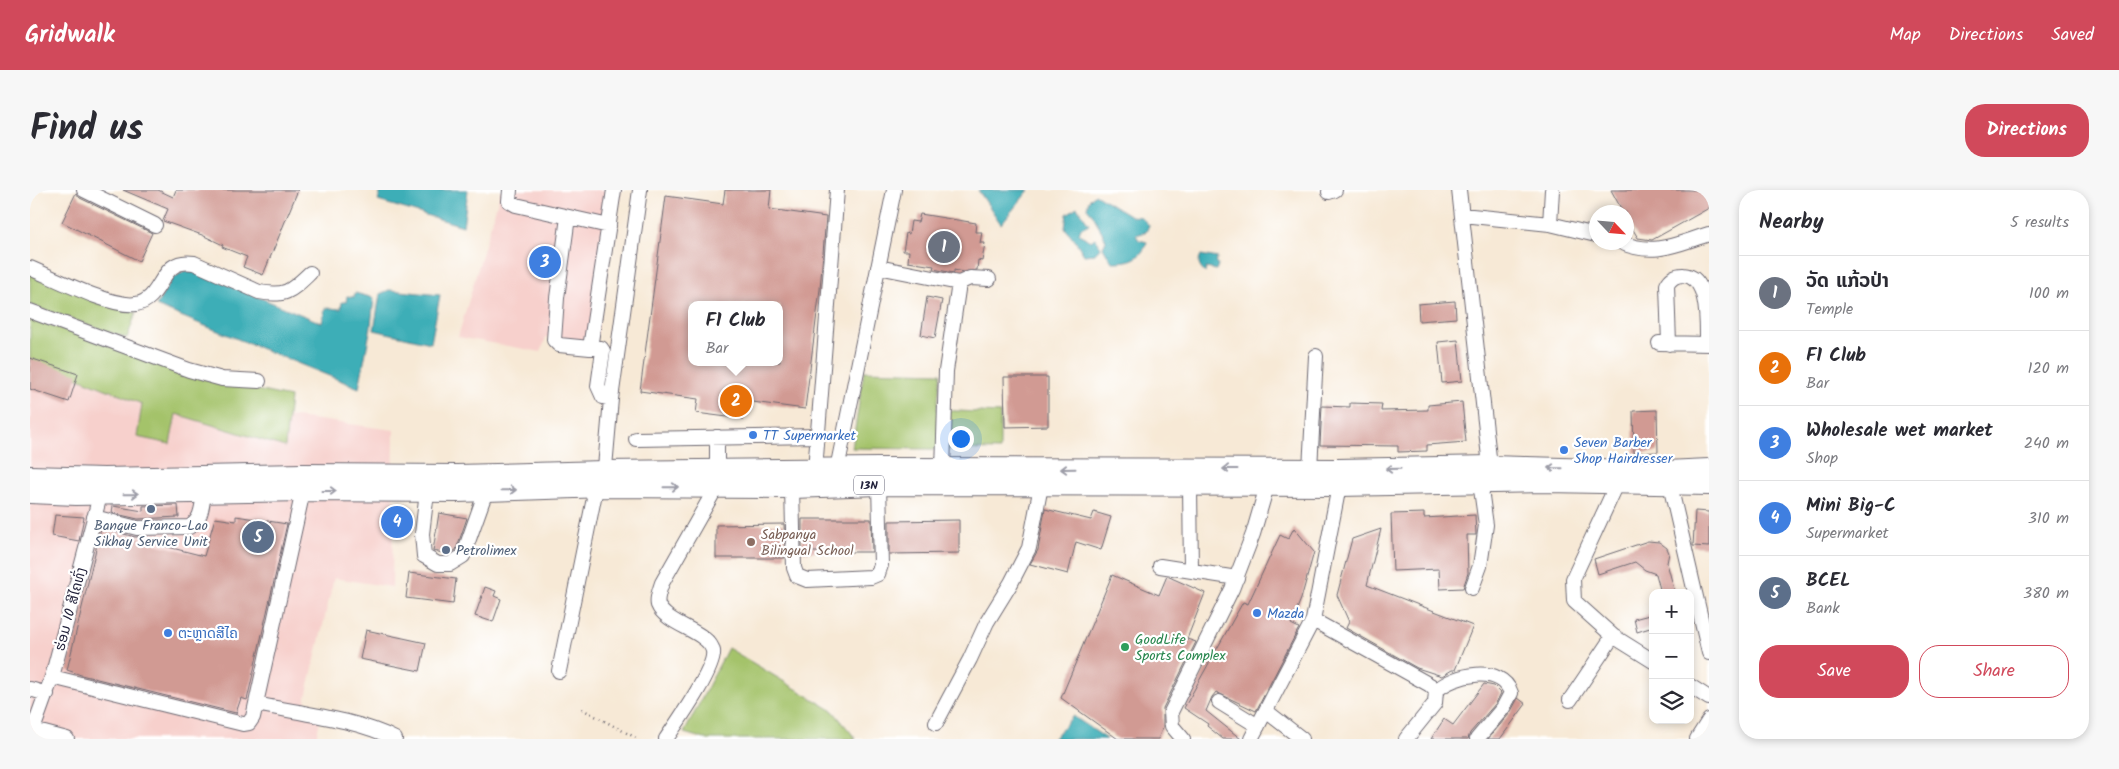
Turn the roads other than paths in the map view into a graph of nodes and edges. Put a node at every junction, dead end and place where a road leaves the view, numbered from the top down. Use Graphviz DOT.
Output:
graph roads {
  1 [pos="84,190"];
  2 [pos="510,190"];
  3 [pos="614,190"];
  4 [pos="640,190"];
  5 [pos="837,190"];
  6 [pos="894,190"];
  7 [pos="1459,190"];
  8 [pos="1552,190"];
  9 [pos="1462,215"];
  10 [pos="568,217"];
  11 [pos="1550,224"];
  12 [pos="155,225"];
  13 [pos="609,226"];
  14 [pos="1589,233"];
  15 [pos="1709,234"];
  16 [pos="1634,248"];
  17 [pos="878,267"];
  18 [pos="30,268"];
  19 [pos="310,273"];
  20 [pos="989,279"];
  21 [pos="959,283"];
  22 [pos="30,310"];
  23 [pos="1708,344"];
  24 [pos="590,348"];
  25 [pos="1316,356"];
  26 [pos="259,381"];
  27 [pos="611,399"];
  28 [pos="818,436"];
  29 [pos="717,438"];
  30 [pos="636,439"];
  31 [pos="837,469"];
  32 [pos="1310,469"];
  33 [pos="1709,469"];
  34 [pos="814,470"];
  35 [pos="943,470"];
  36 [pos="1485,475"];
  37 [pos="30,476"];
  38 [pos="717,478"];
  39 [pos="601,482"];
  40 [pos="1617,484"];
  41 [pos="1670,484"];
  42 [pos="879,485"];
  43 [pos="1190,485"];
  44 [pos="1709,485"];
  45 [pos="102,486"];
  46 [pos="1040,486"];
  47 [pos="1267,486"];
  48 [pos="1338,486"];
  49 [pos="792,488"];
  50 [pos="303,491"];
  51 [pos="486,491"];
  52 [pos="204,492"];
  53 [pos="427,492"];
  54 [pos="30,494"];
  55 [pos="94,517"];
  56 [pos="1160,566"];
  57 [pos="1191,571"];
  58 [pos="1237,578"];
  59 [pos="1472,588"];
  60 [pos="1313,620"];
  61 [pos="1614,636"];
  62 [pos="1709,654"];
  63 [pos="1649,658"];
  64 [pos="559,671"];
  65 [pos="52,677"];
  66 [pos="30,689"];
  67 [pos="1694,689"];
  68 [pos="1436,691"];
  69 [pos="47,694"];
  70 [pos="1709,698"];
  71 [pos="1570,700"];
  72 [pos="1219,702"];
  73 [pos="256,704"];
  74 [pos="1266,711"];
  75 [pos="1709,720"];
  76 [pos="936,723"];
  77 [pos="1258,726"];
  78 [pos="1170,733"];
  79 [pos="31,735"];
  80 [pos="67,739"];
  81 [pos="395,739"];
  82 [pos="666,739"];
  83 [pos="1183,739"];
  84 [pos="1250,739"];
  85 [pos="1302,739"];
  86 [pos="1406,739"];
  87 [pos="1477,739"];
  88 [pos="1697,739"];
  1 -- 12 [label="street"];
  2 -- 10 [label="street"];
  3 -- 13 [label="street"];
  4 -- 27 [label="street"];
  5 -- 28 [label="street"];
  6 -- 17 [label="street"];
  7 -- 9 [label="street"];
  8 -- 11 [label="street"];
  9 -- 11 [label="street"];
  9 -- 36 [label="street"];
  10 -- 13 [label="street"];
  10 -- 24 [label="street"];
  11 -- 14 [label="street"];
  13 -- 24 [label="street"];
  15 -- 16 [label="street"];
  17 -- 21 [label="street"];
  17 -- 31 [label="street"];
  18 -- 19 [label="street"];
  20 -- 21 [label="street"];
  21 -- 35 [label="street"];
  22 -- 26 [label="street"];
  23 -- 23 [label="street"];
  24 -- 27 [label="street"];
  25 -- 32 [label="street"];
  27 -- 39 [label="street"];
  28 -- 29 [label="street"];
  28 -- 34 [label="street"];
  29 -- 30 [label="street"];
  29 -- 38 [label="street"];
  31 -- 34 [label="highway, 13N"];
  31 -- 35 [label="highway, 13N"];
  32 -- 35 [label="highway, 13N, one-way"];
  36 -- 32 [label="highway, 13N, one-way"];
  33 -- 36 [label="highway, 13N, one-way"];
  34 -- 38 [label="highway, 13N"];
  36 -- 40 [label="highway, 13N"];
  36 -- 48 [label="highway, 13N"];
  36 -- 59 [label="street"];
  37 -- 45 [label="highway, 13N"];
  38 -- 39 [label="highway, 13N"];
  38 -- 49 [label="highway, 13N"];
  38 -- 82 [label="street"];
  39 -- 45 [label="highway, 13N"];
  51 -- 39 [label="highway, 13N, one-way"];
  39 -- 64 [label="street"];
  40 -- 41 [label="highway, 13N"];
  40 -- 61 [label="street"];
  41 -- 44 [label="highway, 13N"];
  41 -- 62 [label="street"];
  42 -- 46 [label="highway, 13N"];
  42 -- 49 [label="highway, 13N"];
  42 -- 49 [label="street"];
  43 -- 46 [label="highway, 13N"];
  43 -- 47 [label="highway, 13N"];
  43 -- 57 [label="street"];
  45 -- 52 [label="highway, 13N, one-way"];
  45 -- 54 [label="highway, 13N"];
  45 -- 55 [label="street, ຮ່ອມ 10 ສີໄຄທົ່ງ"];
  46 -- 76 [label="street"];
  47 -- 48 [label="highway, 13N"];
  47 -- 58 [label="street"];
  48 -- 60 [label="street"];
  50 -- 52 [label="highway, 13N"];
  50 -- 53 [label="highway, 13N, one-way"];
  50 -- 73 [label="street"];
  51 -- 53 [label="highway, 13N"];
  51 -- 53 [label="street"];
  52 -- 55 [label="street"];
  55 -- 65 [label="street, ຮ່ອມ 10 ສີໄຄທົ່ງ"];
  56 -- 57 [label="street"];
  57 -- 58 [label="street"];
  58 -- 78 [label="street"];
  60 -- 68 [label="street"];
  60 -- 74 [label="street"];
  61 -- 63 [label="street"];
  61 -- 71 [label="street"];
  65 -- 69 [label="street, ຮ່ອມ 10 ສີໄຄທົ່ງ"];
  65 -- 73 [label="street"];
  66 -- 69 [label="street"];
  67 -- 70 [label="street"];
  68 -- 86 [label="street"];
  68 -- 87 [label="street"];
  69 -- 79 [label="street, ຮ່ອມ 10 ສີໄຄທົ່ງ"];
  72 -- 77 [label="street"];
  73 -- 81 [label="street"];
  74 -- 77 [label="street"];
  74 -- 85 [label="street"];
  75 -- 88 [label="street"];
  77 -- 84 [label="street"];
  78 -- 83 [label="street"];
  79 -- 80 [label="street"];
}
